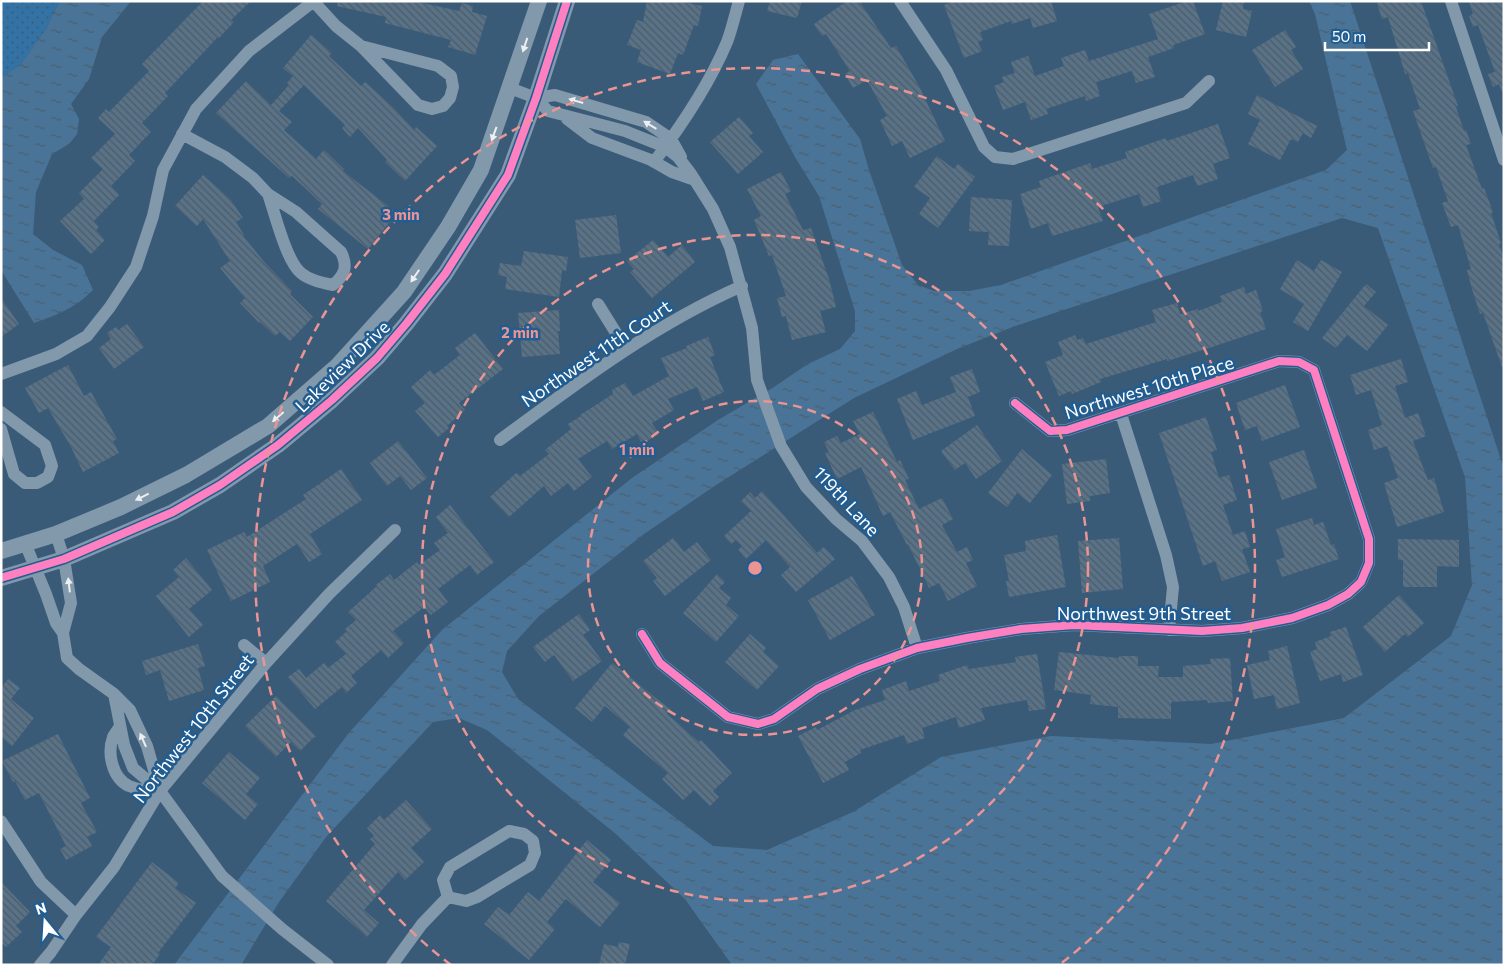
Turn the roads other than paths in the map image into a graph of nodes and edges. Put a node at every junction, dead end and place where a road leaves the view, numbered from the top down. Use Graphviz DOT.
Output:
graph roads {
  1 [pos="539,1"];
  2 [pos="567,1"];
  3 [pos="739,1"];
  4 [pos="900,1"];
  5 [pos="1451,1"];
  6 [pos="314,2"];
  7 [pos="361,46"];
  8 [pos="1209,81"];
  9 [pos="510,88"];
  10 [pos="536,98"];
  11 [pos="561,115"];
  12 [pos="182,134"];
  13 [pos="668,143"];
  14 [pos="1504,160"];
  15 [pos="654,162"];
  16 [pos="693,177"];
  17 [pos="268,194"];
  18 [pos="742,286"];
  19 [pos="598,304"];
  20 [pos="626,349"];
  21 [pos="1,374"];
  22 [pos="1015,403"];
  23 [pos="1,412"];
  24 [pos="1121,414"];
  25 [pos="1,430"];
  26 [pos="500,440"];
  27 [pos="395,530"];
  28 [pos="56,534"];
  29 [pos="25,543"];
  30 [pos="1,551"];
  31 [pos="64,558"];
  32 [pos="35,568"];
  33 [pos="1,578"];
  34 [pos="1361,582"];
  35 [pos="1169,630"];
  36 [pos="63,633"];
  37 [pos="642,634"];
  38 [pos="244,645"];
  39 [pos="917,648"];
  40 [pos="266,663"];
  41 [pos="114,694"];
  42 [pos="120,726"];
  43 [pos="160,791"];
  44 [pos="1,821"];
  45 [pos="448,897"];
  46 [pos="76,915"];
  47 [pos="40,965"];
  48 [pos="328,965"];
  49 [pos="392,965"];
  1 -- 9 [label="street, Lakeview Drive, one-way"];
  2 -- 10 [label="street, Lakeview Drive"];
  3 -- 13 [label="street"];
  4 -- 8 [label="street"];
  5 -- 14 [label="street"];
  6 -- 7 [label="street"];
  6 -- 12 [label="street"];
  7 -- 7 [label="street"];
  9 -- 10 [label="street"];
  9 -- 28 [label="street, Lakeview Drive, one-way"];
  10 -- 11 [label="street"];
  13 -- 10 [label="street, one-way"];
  10 -- 31 [label="street, Lakeview Drive"];
  11 -- 13 [label="street"];
  11 -- 15 [label="street"];
  12 -- 17 [label="street"];
  12 -- 21 [label="street"];
  13 -- 15 [label="street"];
  13 -- 16 [label="street, 119th Lane"];
  15 -- 16 [label="street"];
  16 -- 18 [label="street, 119th Lane"];
  17 -- 17 [label="street"];
  18 -- 20 [label="street, Northwest 11th Court"];
  18 -- 39 [label="street, 119th Lane"];
  19 -- 20 [label="street"];
  20 -- 26 [label="street, Northwest 11th Court"];
  22 -- 24 [label="street, Northwest 10th Place"];
  23 -- 25 [label="street"];
  24 -- 34 [label="street, Northwest 10th Place"];
  24 -- 35 [label="street"];
  27 -- 40 [label="street, Northwest 10th Street"];
  28 -- 29 [label="street, Lakeview Drive"];
  28 -- 31 [label="street"];
  29 -- 30 [label="street, Lakeview Drive"];
  29 -- 32 [label="street"];
  31 -- 32 [label="street, Lakeview Drive"];
  36 -- 31 [label="street, one-way"];
  32 -- 33 [label="street, Lakeview Drive"];
  32 -- 36 [label="street"];
  34 -- 35 [label="street, Northwest 9th Street"];
  35 -- 39 [label="street, Northwest 9th Street"];
  36 -- 41 [label="street"];
  37 -- 39 [label="street, Northwest 9th Street"];
  38 -- 40 [label="street"];
  40 -- 43 [label="street, Northwest 10th Street"];
  41 -- 42 [label="street"];
  43 -- 41 [label="street, one-way"];
  42 -- 43 [label="street"];
  42 -- 43 [label="street"];
  43 -- 46 [label="street, Northwest 10th Street"];
  43 -- 48 [label="street"];
  44 -- 46 [label="street"];
  45 -- 45 [label="street"];
  45 -- 49 [label="street"];
  46 -- 47 [label="street, Northwest 10th Street"];
}
